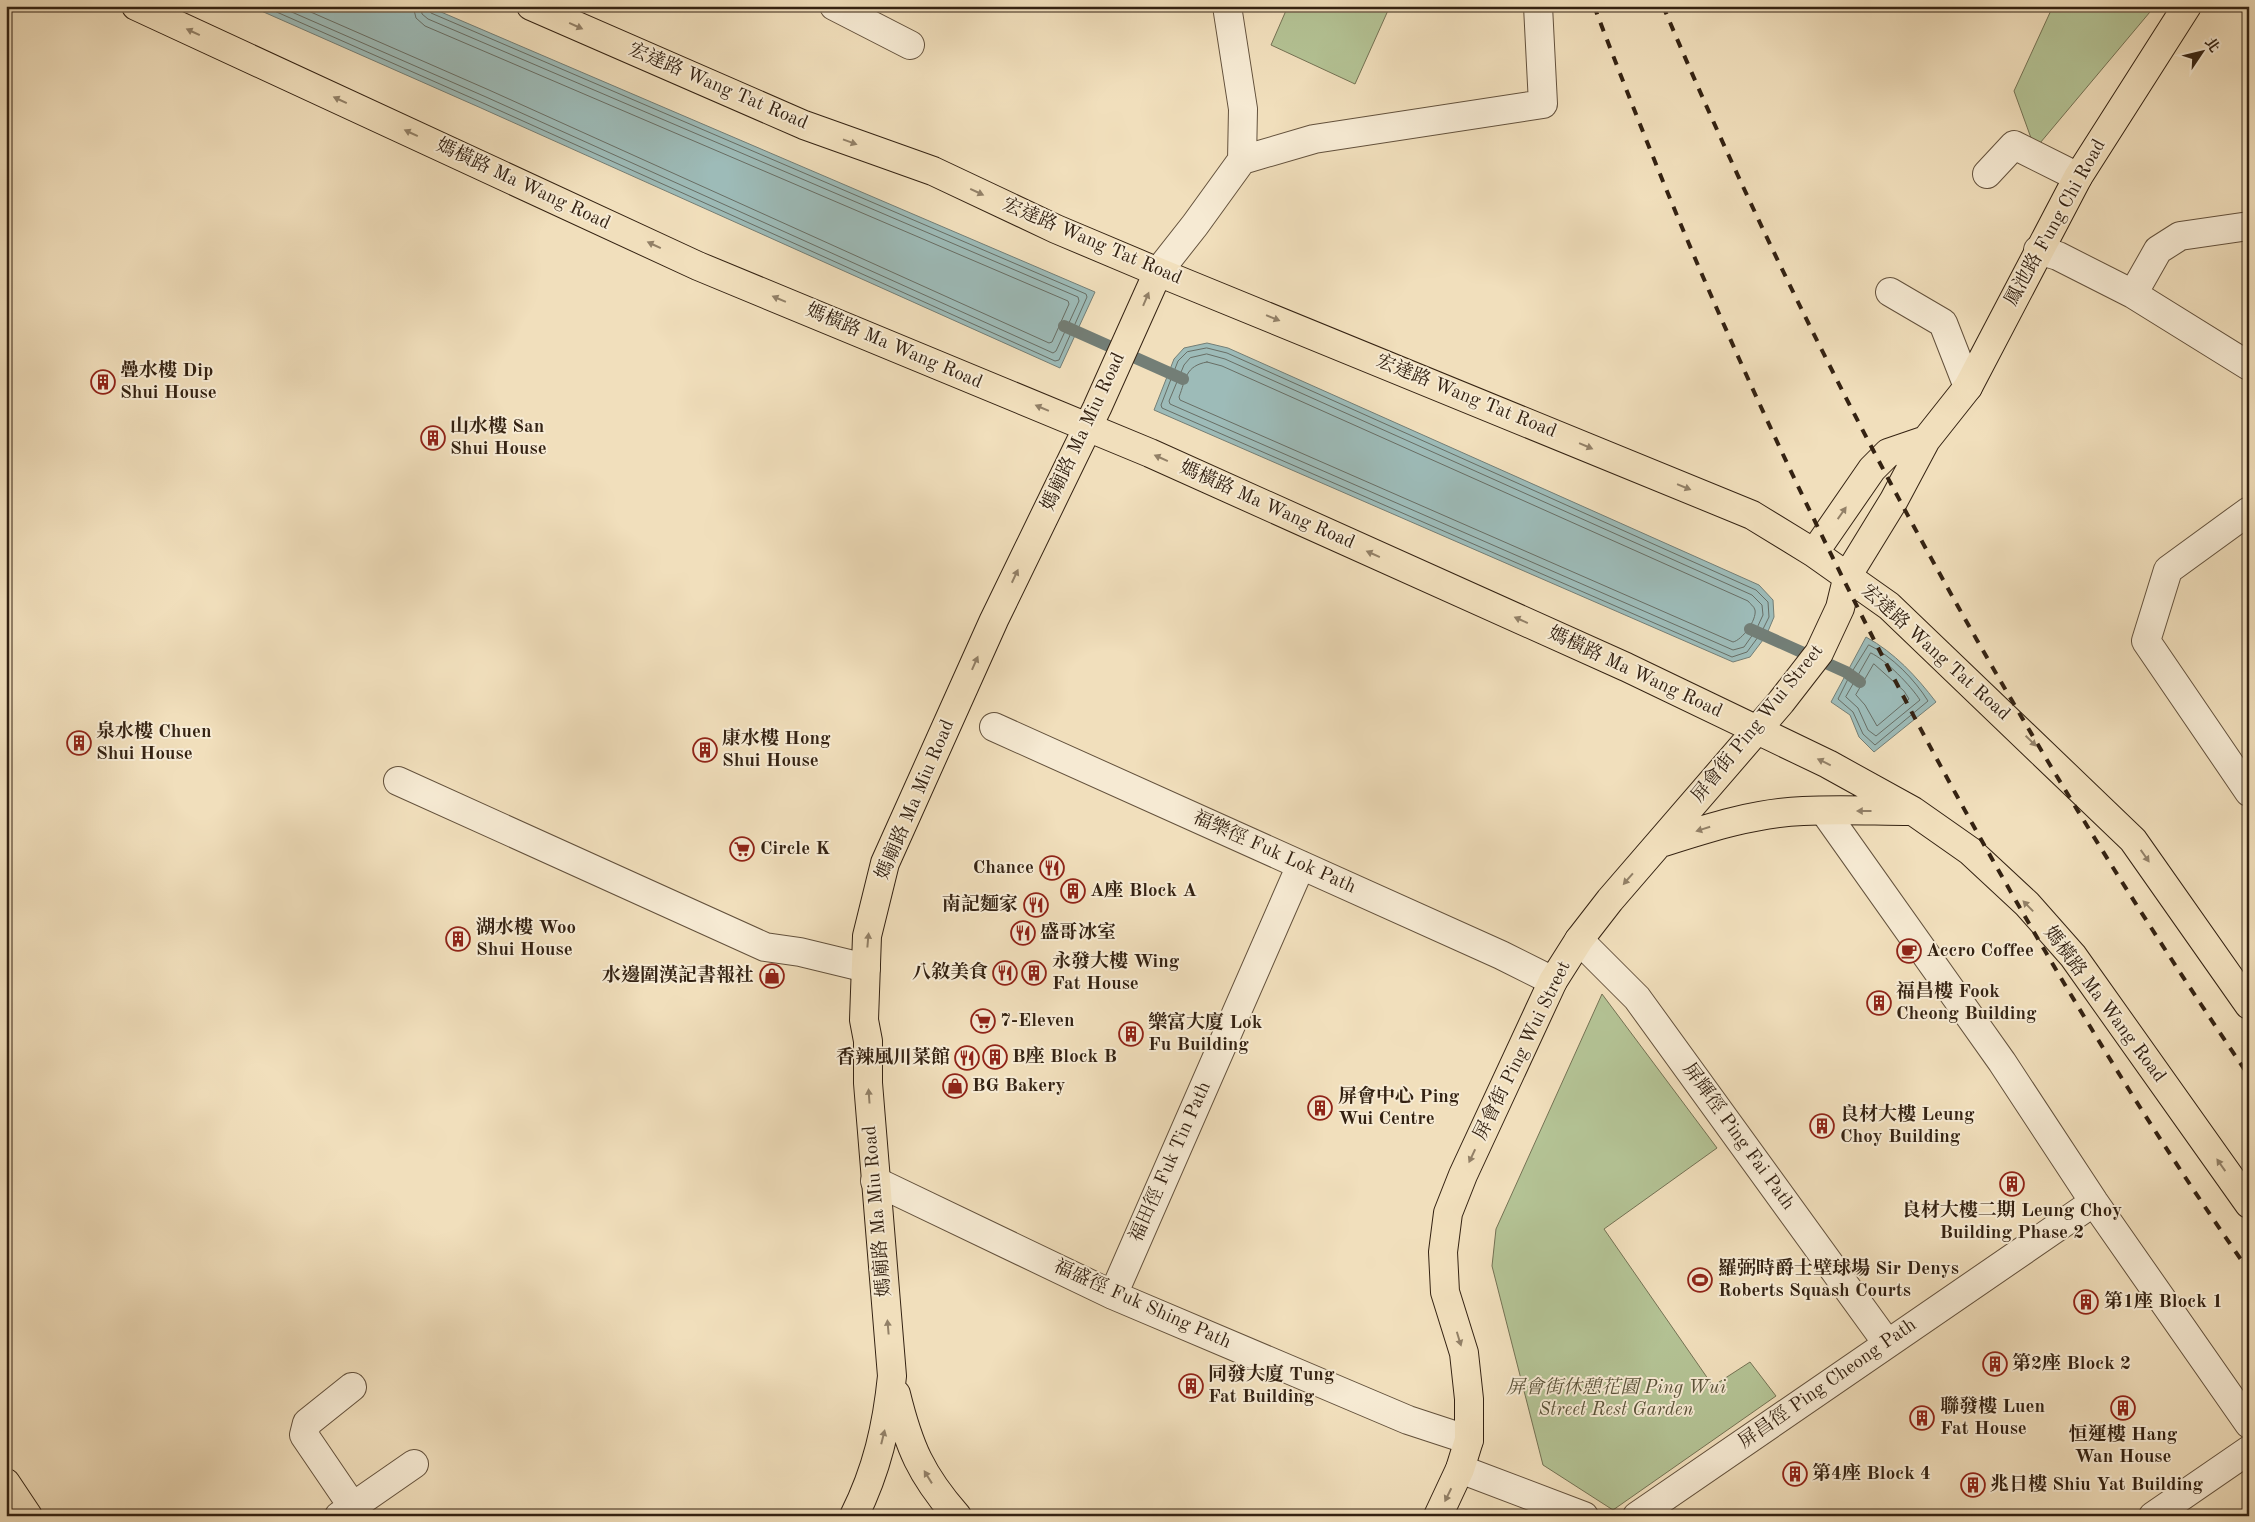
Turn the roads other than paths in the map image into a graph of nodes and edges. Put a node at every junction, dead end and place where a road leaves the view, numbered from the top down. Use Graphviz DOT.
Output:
graph roads {
  1 [pos="136,6"];
  2 [pos="531,6"];
  3 [pos="834,6"];
  4 [pos="1227,6"];
  5 [pos="1538,6"];
  6 [pos="2186,6"];
  7 [pos="910,44"];
  8 [pos="1242,160"];
  9 [pos="1987,174"];
  10 [pos="2078,176"];
  11 [pos="2249,226"];
  12 [pos="2038,250"];
  13 [pos="1158,272"];
  14 [pos="1890,292"];
  15 [pos="2133,294"];
  16 [pos="2249,366"];
  17 [pos="1968,387"];
  18 [pos="1092,417"];
  19 [pos="1926,440"];
  20 [pos="2249,511"];
  21 [pos="1814,553"];
  22 [pos="1848,575"];
  23 [pos="994,727"];
  24 [pos="1756,729"];
  25 [pos="398,781"];
  26 [pos="2249,792"];
  27 [pos="1824,811"];
  28 [pos="1913,811"];
  29 [pos="1661,843"];
  30 [pos="1301,865"];
  31 [pos="1579,940"];
  32 [pos="866,968"];
  33 [pos="1553,981"];
  34 [pos="2249,1005"];
  35 [pos="875,1181"];
  36 [pos="2094,1202"];
  37 [pos="2249,1204"];
  38 [pos="1113,1294"];
  39 [pos="1887,1343"];
  40 [pos="892,1376"];
  41 [pos="352,1387"];
  42 [pos="2249,1424"];
  43 [pos="1469,1440"];
  44 [pos="2249,1450"];
  45 [pos="414,1464"];
  46 [pos="1460,1468"];
  47 [pos="6,1483"];
  48 [pos="346,1512"];
  49 [pos="28,1516"];
  50 [pos="854,1516"];
  51 [pos="957,1516"];
  52 [pos="1438,1516"];
  53 [pos="1584,1516"];
  54 [pos="1637,1516"];
  55 [pos="2153,1516"];
  18 -- 1 [label="main road, 媽橫路 Ma Wang Road, one-way"];
  2 -- 13 [label="main road, 宏達路 Wang Tat Road, one-way"];
  3 -- 7 [label="street"];
  4 -- 8 [label="street"];
  5 -- 8 [label="street"];
  6 -- 10 [label="main road, 鳳池路 Fung Chi Road"];
  8 -- 13 [label="street"];
  9 -- 10 [label="street"];
  10 -- 12 [label="main road, 鳳池路 Fung Chi Road"];
  11 -- 15 [label="street"];
  12 -- 15 [label="street"];
  12 -- 17 [label="main road, 鳳池路 Fung Chi Road"];
  18 -- 13 [label="main road, 媽廟路 Ma Miu Road, one-way"];
  13 -- 21 [label="main road, 宏達路 Wang Tat Road, one-way"];
  14 -- 17 [label="street"];
  15 -- 16 [label="street"];
  17 -- 19 [label="main road, 鳳池路 Fung Chi Road"];
  24 -- 18 [label="main road, 媽橫路 Ma Wang Road, one-way"];
  32 -- 18 [label="main road, 媽廟路 Ma Miu Road, one-way"];
  21 -- 19 [label="main road, one-way"];
  19 -- 22 [label="main road, 鳳池路 Fung Chi Road"];
  20 -- 26 [label="street"];
  21 -- 22 [label="main road, 宏達路 Wang Tat Road"];
  22 -- 24 [label="main road, 屏會街 Ping Wui Street"];
  22 -- 34 [label="main road, 宏達路 Wang Tat Road, one-way"];
  23 -- 30 [label="street, 福樂徑 Fuk Lok Path"];
  28 -- 24 [label="main road, 媽橫路 Ma Wang Road, one-way"];
  24 -- 29 [label="main road, 屏會街 Ping Wui Street"];
  25 -- 32 [label="street"];
  28 -- 27 [label="main road, one-way"];
  27 -- 29 [label="main road, one-way"];
  27 -- 36 [label="street"];
  37 -- 28 [label="main road, 媽橫路 Ma Wang Road, one-way"];
  29 -- 31 [label="main road, 屏會街 Ping Wui Street, one-way"];
  30 -- 33 [label="street, 福樂徑 Fuk Lok Path"];
  30 -- 38 [label="street, 福田徑 Fuk Tin Path"];
  31 -- 33 [label="main road, 屏會街 Ping Wui Street"];
  31 -- 39 [label="street, 屏輝徑 Ping Fai Path"];
  35 -- 32 [label="main road, 媽廟路 Ma Miu Road, one-way"];
  33 -- 43 [label="main road, 屏會街 Ping Wui Street, one-way"];
  35 -- 38 [label="street, 福盛徑 Fuk Shing Path"];
  40 -- 35 [label="main road, 媽廟路 Ma Miu Road, one-way"];
  36 -- 39 [label="street, 屏昌徑 Ping Cheong Path"];
  36 -- 42 [label="street"];
  38 -- 43 [label="street, 福盛徑 Fuk Shing Path"];
  39 -- 54 [label="street, 屏昌徑 Ping Cheong Path"];
  50 -- 40 [label="main road, 媽廟路 Ma Miu Road, one-way"];
  51 -- 40 [label="main road, one-way"];
  41 -- 48 [label="street"];
  43 -- 46 [label="main road, 屏會街 Ping Wui Street"];
  44 -- 55 [label="street"];
  45 -- 48 [label="street"];
  46 -- 52 [label="main road, 屏會街 Ping Wui Street, one-way"];
  46 -- 53 [label="street"];
  47 -- 49 [label="main road"];
}
